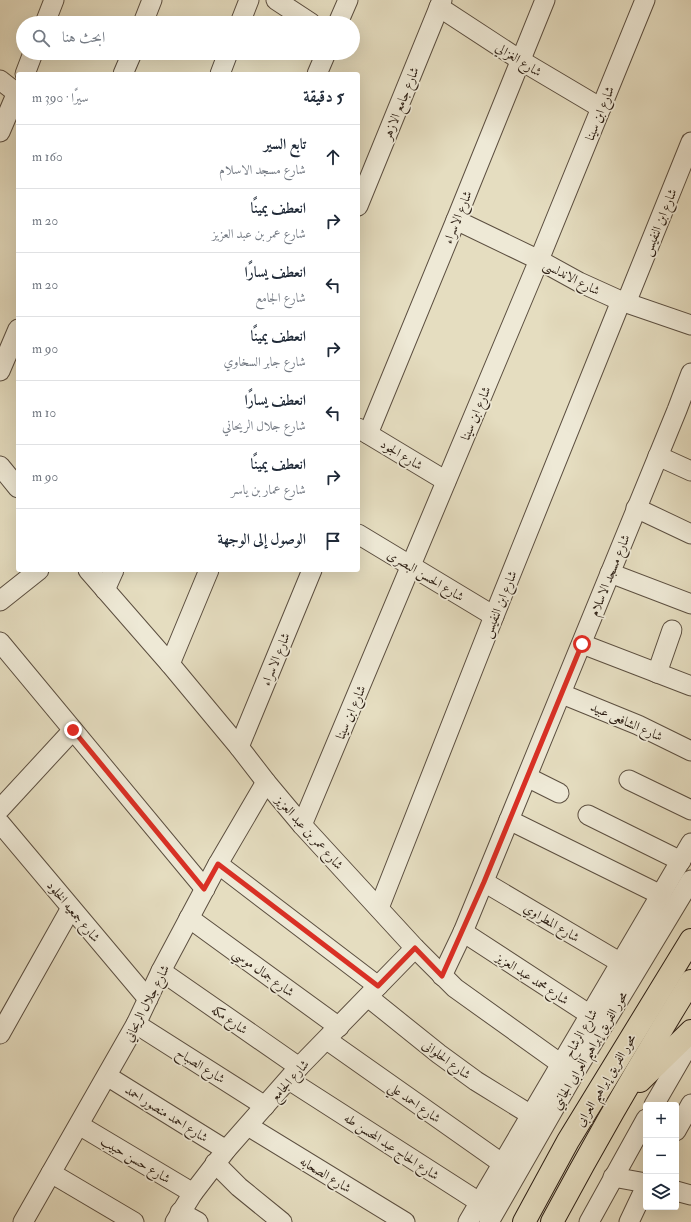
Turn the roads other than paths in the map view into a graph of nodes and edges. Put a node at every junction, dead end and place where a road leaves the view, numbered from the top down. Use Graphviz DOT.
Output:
graph roads {
  1 [pos="54,0"];
  2 [pos="152,0"];
  3 [pos="249,0"];
  4 [pos="276,0"];
  5 [pos="348,0"];
  6 [pos="545,0"];
  7 [pos="645,0"];
  8 [pos="441,2"];
  9 [pos="48,16"];
  10 [pos="146,16"];
  11 [pos="243,16"];
  12 [pos="300,16"];
  13 [pos="341,16"];
  14 [pos="30,60"];
  15 [pos="129,60"];
  16 [pos="225,60"];
  17 [pos="323,60"];
  18 [pos="520,60"];
  19 [pos="26,72"];
  20 [pos="124,72"];
  21 [pos="221,72"];
  22 [pos="318,72"];
  23 [pos="0,80"];
  24 [pos="16,91"];
  25 [pos="16,96"];
  26 [pos="601,108"];
  27 [pos="0,132"];
  28 [pos="691,142"];
  29 [pos="360,201"];
  30 [pos="456,220"];
  31 [pos="539,260"];
  32 [pos="624,302"];
  33 [pos="691,325"];
  34 [pos="16,334"];
  35 [pos="0,371"];
  36 [pos="691,373"];
  37 [pos="684,412"];
  38 [pos="363,431"];
  39 [pos="658,456"];
  40 [pos="0,466"];
  41 [pos="691,470"];
  42 [pos="446,481"];
  43 [pos="16,486"];
  44 [pos="636,508"];
  45 [pos="691,534"];
  46 [pos="360,535"];
  47 [pos="411,566"];
  48 [pos="36,572"];
  49 [pos="90,572"];
  50 [pos="113,572"];
  51 [pos="209,572"];
  52 [pos="311,572"];
  53 [pos="610,573"];
  54 [pos="105,590"];
  55 [pos="0,601"];
  56 [pos="691,604"];
  57 [pos="494,616"];
  58 [pos="672,630"];
  59 [pos="0,642"];
  60 [pos="582,644"];
  61 [pos="170,664"];
  62 [pos="657,673"];
  63 [pos="691,686"];
  64 [pos="562,694"];
  65 [pos="73,730"];
  66 [pos="239,747"];
  67 [pos="691,751"];
  68 [pos="527,777"];
  69 [pos="629,780"];
  70 [pos="266,782"];
  71 [pos="558,793"];
  72 [pos="691,810"];
  73 [pos="588,815"];
  74 [pos="510,820"];
  75 [pos="1,822"];
  76 [pos="302,825"];
  77 [pos="691,843"];
  78 [pos="681,861"];
  79 [pos="218,864"];
  80 [pos="691,880"];
  81 [pos="484,882"];
  82 [pos="204,889"];
  83 [pos="661,895"];
  84 [pos="71,908"];
  85 [pos="379,908"];
  86 [pos="189,918"];
  87 [pos="463,932"];
  88 [pos="691,940"];
  89 [pos="415,948"];
  90 [pos="620,963"];
  91 [pos="161,971"];
  92 [pos="442,976"];
  93 [pos="691,982"];
  94 [pos="373,992"];
  95 [pos="148,999"];
  96 [pos="597,1019"];
  97 [pos="136,1024"];
  98 [pos="691,1031"];
  99 [pos="333,1033"];
  100 [pos="0,1034"];
  101 [pos="691,1040"];
  102 [pos="561,1064"];
  103 [pos="294,1074"];
  104 [pos="107,1076"];
  105 [pos="619,1102"];
  106 [pos="656,1102"];
  107 [pos="691,1104"];
  108 [pos="265,1106"];
  109 [pos="531,1115"];
  110 [pos="643,1124"];
  111 [pos="79,1125"];
  112 [pos="248,1126"];
  113 [pos="679,1126"];
  114 [pos="221,1156"];
  115 [pos="502,1164"];
  116 [pos="51,1173"];
  117 [pos="613,1177"];
  118 [pos="643,1184"];
  119 [pos="643,1192"];
  120 [pos="679,1192"];
  121 [pos="193,1193"];
  122 [pos="691,1195"];
  123 [pos="488,1212"];
  124 [pos="178,1217"];
  125 [pos="25,1221"];
  126 [pos="134,1222"];
  127 [pos="198,1222"];
  128 [pos="282,1222"];
  129 [pos="405,1222"];
  130 [pos="468,1222"];
  131 [pos="524,1222"];
  132 [pos="552,1222"];
  133 [pos="589,1222"];
  134 [pos="629,1222"];
  1 -- 9 [label="street"];
  2 -- 10 [label="street"];
  3 -- 11 [label="street"];
  4 -- 12 [label="street"];
  5 -- 13 [label="street"];
  6 -- 18 [label="street, شارع الاسراء"];
  7 -- 26 [label="street, شارع ابن سينا"];
  8 -- 18 [label="street, شارع الغزالي"];
  8 -- 29 [label="street, شارع جامع الازهر"];
  14 -- 19 [label="street"];
  15 -- 20 [label="street"];
  16 -- 21 [label="street"];
  17 -- 22 [label="street"];
  18 -- 26 [label="street, شارع الغزالي"];
  18 -- 30 [label="street, شارع الاسراء"];
  23 -- 24 [label="street"];
  25 -- 27 [label="street"];
  26 -- 31 [label="street, شارع ابن سينا"];
  28 -- 32 [label="street, شارع ابن النفيس"];
  30 -- 31 [label="street, شارع الاندلسى"];
  30 -- 38 [label="street, شارع الاسراء"];
  31 -- 32 [label="street, شارع الاندلسى"];
  31 -- 42 [label="street, شارع ابن سينا"];
  32 -- 33 [label="street, شارع الاندلسى"];
  32 -- 57 [label="street, شارع ابن النفيس"];
  34 -- 35 [label="street"];
  36 -- 37 [label="street, شارع مسجد الاسلام"];
  37 -- 39 [label="street, شارع مسجد الاسلام"];
  38 -- 42 [label="street, شارع الجود"];
  39 -- 41 [label="street"];
  39 -- 44 [label="street, شارع مسجد الاسلام"];
  40 -- 43 [label="street"];
  42 -- 47 [label="street, شارع ابن سينا"];
  44 -- 45 [label="street"];
  44 -- 53 [label="street, شارع مسجد الاسلام"];
  46 -- 47 [label="street, شارع الحسن البصرى"];
  47 -- 57 [label="street, شارع الحسن البصرى"];
  47 -- 76 [label="street, شارع ابن سينا"];
  48 -- 55 [label="street"];
  49 -- 54 [label="street, شارع عمر بن عبد العزيز"];
  50 -- 54 [label="street"];
  51 -- 61 [label="street"];
  52 -- 66 [label="street, شارع الاسراء"];
  53 -- 56 [label="street"];
  53 -- 60 [label="street, شارع مسجد الاسلام"];
  54 -- 61 [label="street, شارع عمر بن عبد العزيز"];
  57 -- 85 [label="street, شارع ابن النفيس"];
  58 -- 62 [label="street"];
  59 -- 65 [label="street"];
  60 -- 62 [label="street"];
  60 -- 64 [label="street, شارع مسجد الاسلام"];
  61 -- 66 [label="street, شارع عمر بن عبد العزيز"];
  62 -- 63 [label="street"];
  64 -- 67 [label="street, شارع الشافعى عبيد"];
  64 -- 68 [label="street, شارع مسجد الاسلام"];
  65 -- 75 [label="street"];
  65 -- 82 [label="street"];
  66 -- 70 [label="street, شارع عمر بن عبد العزيز"];
  68 -- 71 [label="street"];
  68 -- 74 [label="street, شارع مسجد الاسلام"];
  69 -- 72 [label="street"];
  70 -- 76 [label="street, شارع عمر بن عبد العزيز"];
  70 -- 79 [label="street, شارع جلال الريحاني"];
  73 -- 78 [label="street"];
  74 -- 81 [label="street, شارع مسجد الاسلام"];
  74 -- 83 [label="street"];
  75 -- 84 [label="street, شارع جمعيه الخلود"];
  76 -- 85 [label="street, شارع عمر بن عبد العزيز"];
  77 -- 78 [label="street, شارع الرشاح"];
  78 -- 83 [label="street, شارع الرشاح"];
  79 -- 82 [label="street, شارع جلال الريحاني"];
  79 -- 94 [label="street, شارع الحلوانى"];
  80 -- 96 [label="street, محور الفريق إبراهيم العرابى الجانبي"];
  81 -- 87 [label="street, شارع مسجد الاسلام"];
  81 -- 90 [label="street, شارع المطراوي"];
  82 -- 86 [label="street, شارع جلال الريحاني"];
  83 -- 90 [label="street, شارع الرشاح"];
  84 -- 95 [label="street, شارع جمعيه الخلود"];
  84 -- 100 [label="street"];
  85 -- 89 [label="street, شارع عمر بن عبد العزيز"];
  86 -- 91 [label="street, شارع جلال الريحاني"];
  86 -- 99 [label="street, شارع جمال موسي"];
  87 -- 92 [label="street, شارع مسجد الاسلام"];
  87 -- 96 [label="street, شارع محمد عبد العزيز"];
  88 -- 131 [label="main road, محور الفريق إبراهيم العرابى"];
  89 -- 92 [label="street, شارع عمر بن عبد العزيز"];
  89 -- 94 [label="street, شارع الجامع"];
  90 -- 96 [label="street, شارع الرشاح"];
  91 -- 95 [label="street, شارع جلال الريحاني"];
  91 -- 103 [label="street, شارع مكه"];
  92 -- 102 [label="street, شارع عمر بن عبد العزيز"];
  93 -- 105 [label="main road, محور الفريق إبراهيم العرابى"];
  94 -- 99 [label="street, شارع الجامع"];
  94 -- 109 [label="street, شارع الحلوانى"];
  95 -- 97 [label="street, شارع جلال الريحاني"];
  96 -- 102 [label="street, شارع الرشاح"];
  96 -- 123 [label="street, محور الفريق إبراهيم العرابى الجانبي"];
  97 -- 104 [label="street, شارع جلال الريحاني"];
  97 -- 108 [label="street, شارع الصباح"];
  98 -- 105 [label="main road"];
  99 -- 103 [label="street, شارع الجامع"];
  99 -- 115 [label="street, شارع احمد علي"];
  101 -- 106 [label="street"];
  102 -- 109 [label="street, شارع الرشاح"];
  103 -- 108 [label="street, شارع الجامع"];
  103 -- 123 [label="street, شارع الحاج عبد المحسن طه"];
  104 -- 111 [label="street, شارع جلال الريحاني"];
  104 -- 114 [label="street, شارع احمد منصور احمد"];
  105 -- 132 [label="main road, محور الفريق إبراهيم العرابى"];
  107 -- 113 [label="street"];
  108 -- 112 [label="street, شارع الجامع"];
  109 -- 115 [label="street, شارع الرشاح"];
  110 -- 117 [label="street"];
  111 -- 116 [label="street, شارع جلال الريحاني"];
  111 -- 121 [label="street, شارع حسن حبيب"];
  112 -- 114 [label="street, شارع الجامع"];
  112 -- 129 [label="street, شارع الصحابه"];
  114 -- 121 [label="street, شارع الجامع"];
  114 -- 128 [label="street, شارع احمد منصور احمد"];
  115 -- 123 [label="street, شارع الرشاح"];
  116 -- 125 [label="street, شارع جلال الريحاني"];
  116 -- 126 [label="street"];
  117 -- 118 [label="street"];
  117 -- 133 [label="street"];
  119 -- 134 [label="street"];
  120 -- 122 [label="street"];
  121 -- 124 [label="street, شارع الجامع"];
  123 -- 130 [label="street, شارع الرشاح"];
  124 -- 127 [label="street"];
}
